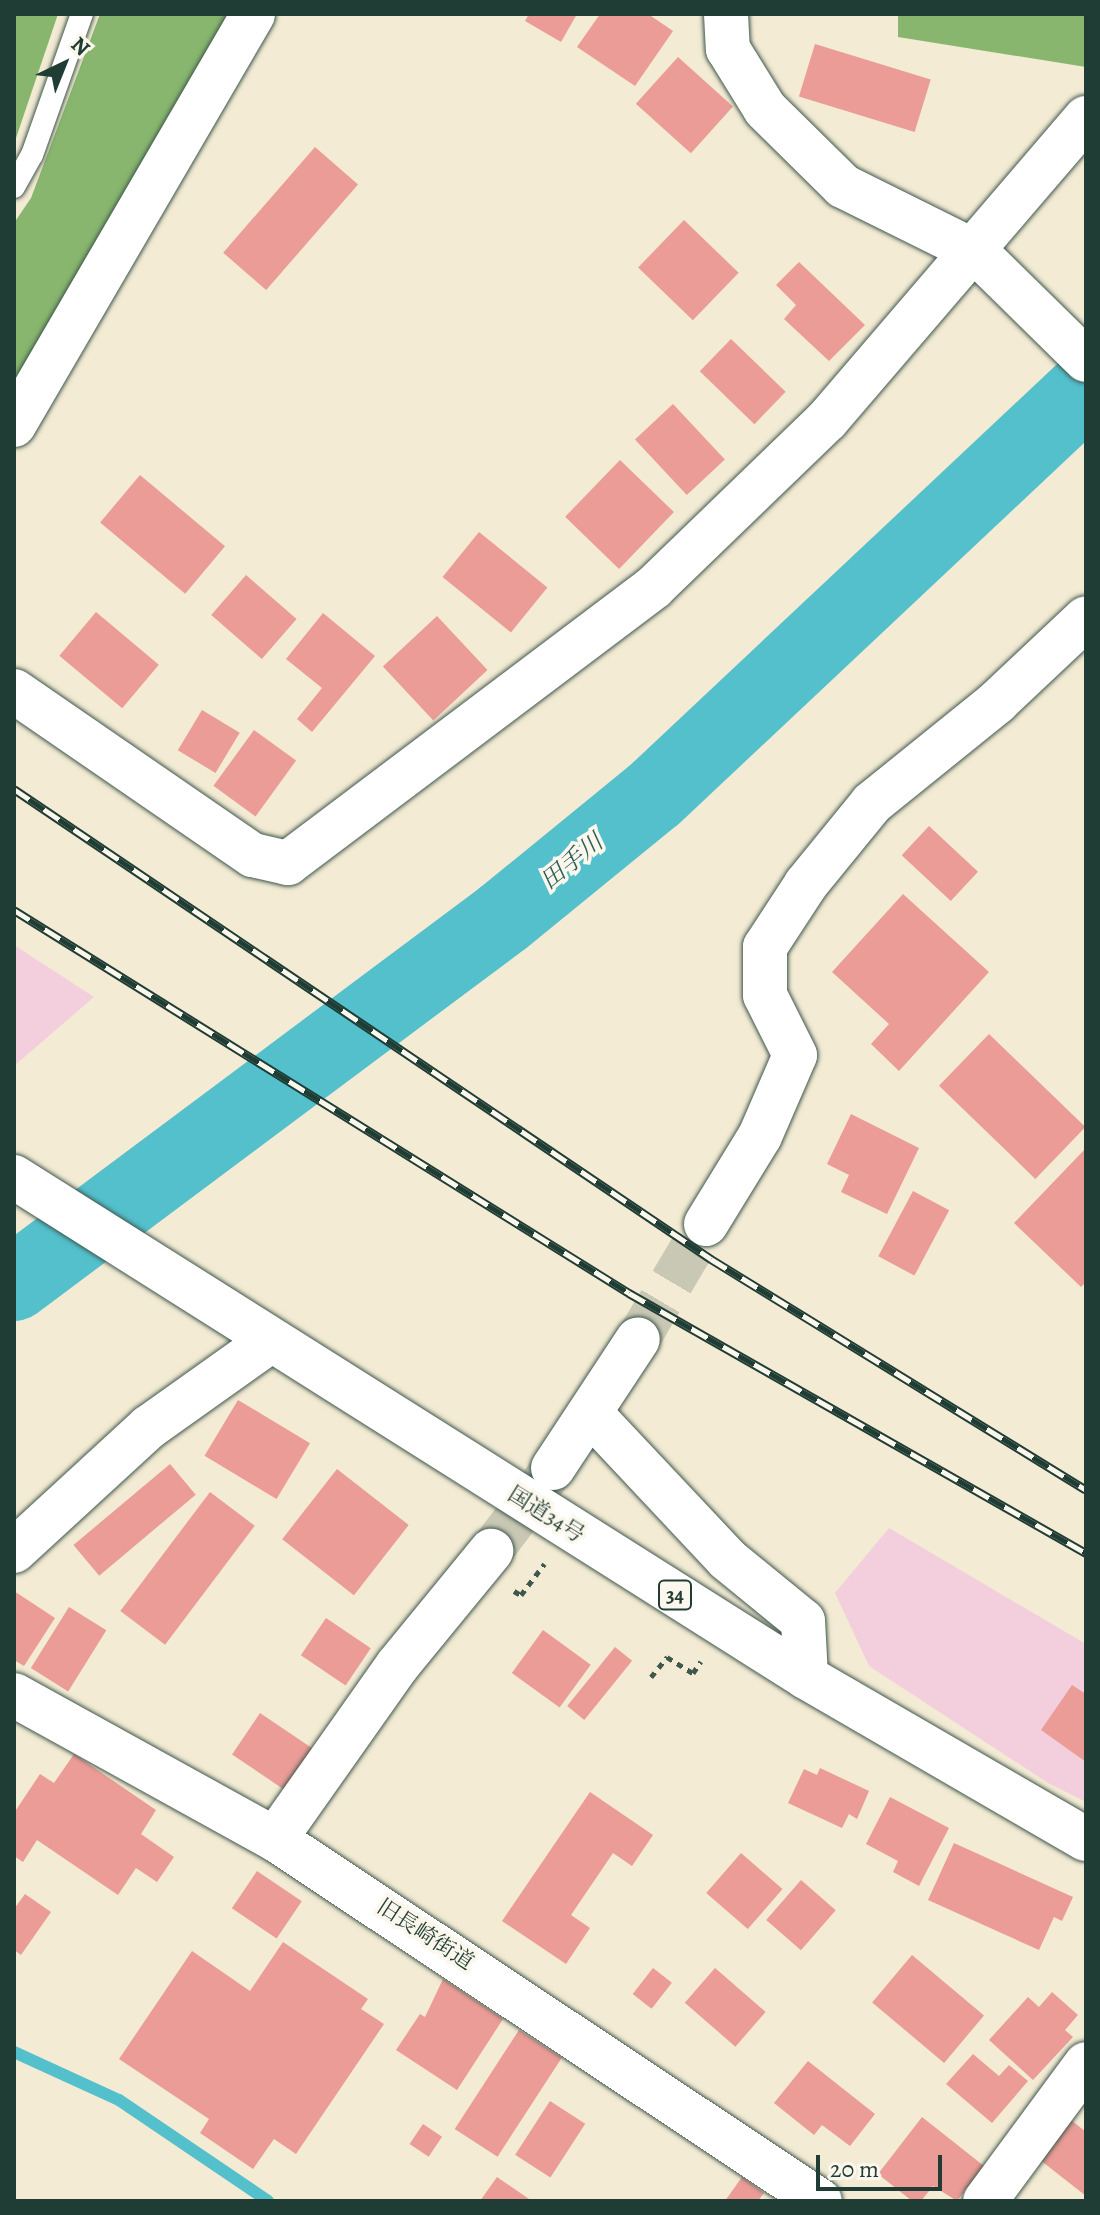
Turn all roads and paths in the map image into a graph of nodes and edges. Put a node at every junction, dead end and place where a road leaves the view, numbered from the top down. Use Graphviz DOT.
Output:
graph roads {
  1 [pos="82,14"];
  2 [pos="253,14"];
  3 [pos="726,14"];
  4 [pos="1086,118"];
  5 [pos="14,187"];
  6 [pos="976,252"];
  7 [pos="1086,360"];
  8 [pos="14,425"];
  9 [pos="1086,618"];
  10 [pos="14,691"];
  11 [pos="14,1177"];
  12 [pos="706,1224"];
  13 [pos="638,1339"];
  14 [pos="270,1341"];
  15 [pos="592,1415"];
  16 [pos="553,1468"];
  17 [pos="14,1551"];
  18 [pos="491,1551"];
  19 [pos="702,1661"];
  20 [pos="651,1677"];
  21 [pos="806,1677"];
  22 [pos="14,1695"];
  23 [pos="275,1839"];
  24 [pos="1086,1839"];
  25 [pos="1086,2064"];
  26 [pos="820,2201"];
  27 [pos="985,2201"];
  1 -- 5 [label="lane"];
  2 -- 8 [label="main road"];
  3 -- 6 [label="main road"];
  4 -- 6 [label="main road"];
  6 -- 7 [label="main road"];
  6 -- 10 [label="main road"];
  9 -- 12 [label="main road"];
  11 -- 14 [label="main road, 国道34号 / 34"];
  13 -- 15 [label="main road"];
  14 -- 17 [label="main road"];
  14 -- 21 [label="main road, 国道34号 / 34"];
  15 -- 16 [label="main road"];
  15 -- 21 [label="main road"];
  18 -- 23 [label="main road"];
  19 -- 20 [label="path"];
  21 -- 24 [label="main road, 国道34号 / 34"];
  22 -- 23 [label="main road, 旧長崎街道"];
  23 -- 26 [label="main road, 旧長崎街道"];
  25 -- 27 [label="main road"];
}
